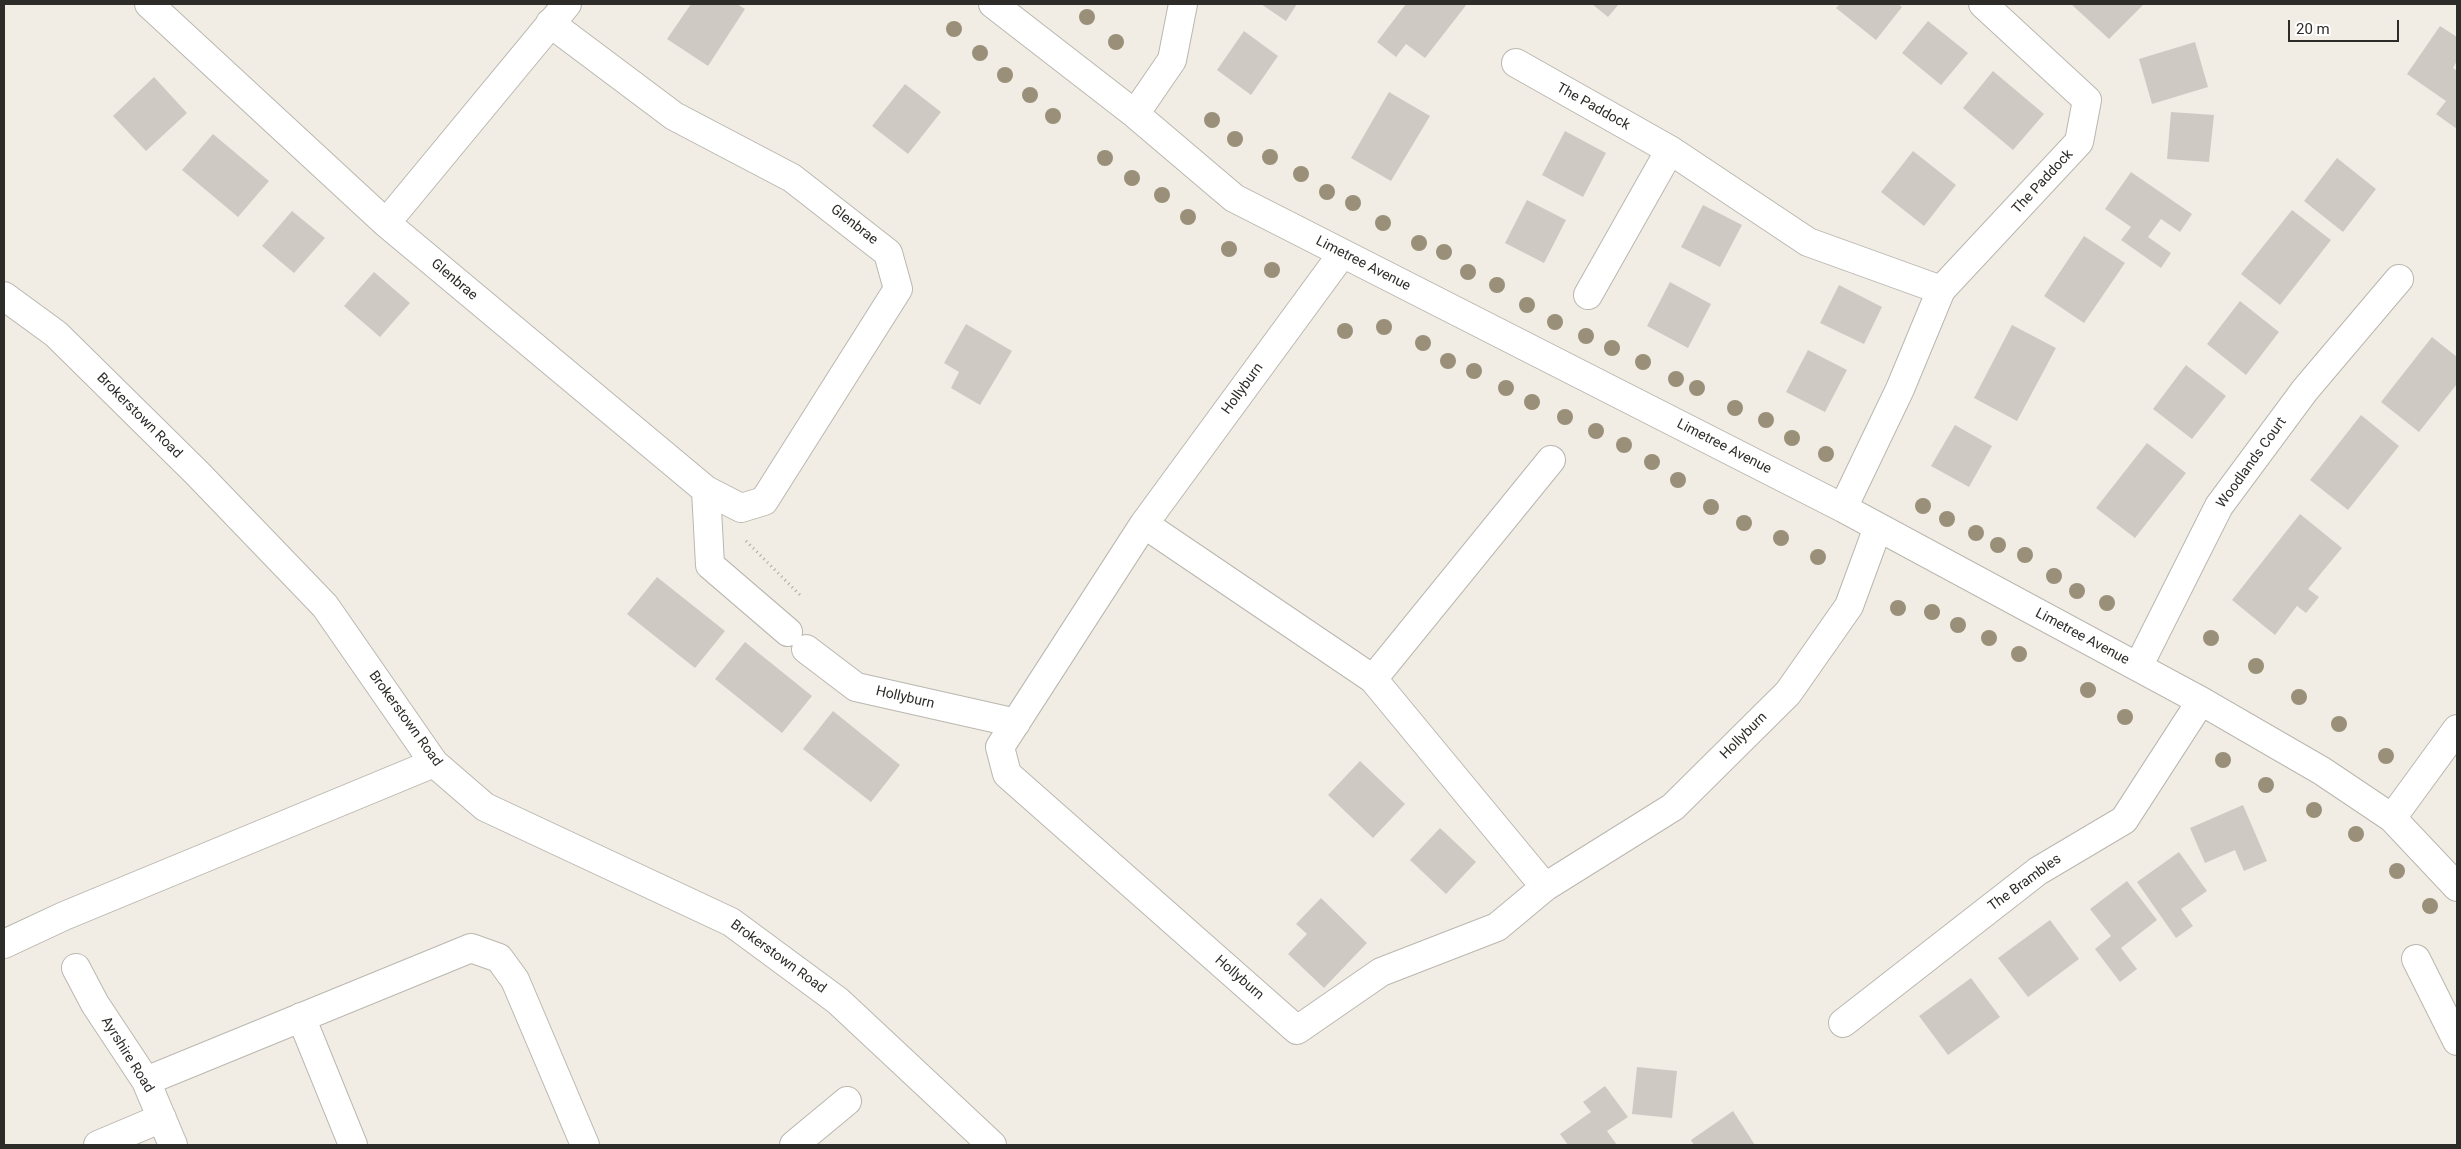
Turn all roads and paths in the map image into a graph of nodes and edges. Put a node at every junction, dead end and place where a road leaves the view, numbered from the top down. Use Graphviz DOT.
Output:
graph roads {
  1 [pos="149,4"];
  2 [pos="993,4"];
  3 [pos="1183,4"];
  4 [pos="1983,4"];
  5 [pos="559,13"];
  6 [pos="1516,64"];
  7 [pos="1135,114"];
  8 [pos="1670,150"];
  9 [pos="386,224"];
  10 [pos="1342,254"];
  11 [pos="2399,279"];
  12 [pos="1941,290"];
  13 [pos="1588,295"];
  14 [pos="4,296"];
  15 [pos="1551,460"];
  16 [pos="706,490"];
  17 [pos="740,508"];
  18 [pos="1844,508"];
  19 [pos="1144,524"];
  20 [pos="1878,527"];
  21 [pos="805,600"];
  22 [pos="2138,667"];
  23 [pos="1373,679"];
  24 [pos="2201,702"];
  25 [pos="1016,722"];
  26 [pos="2457,729"];
  27 [pos="434,763"];
  28 [pos="2392,818"];
  29 [pos="1545,887"];
  30 [pos="2457,887"];
  31 [pos="4,944"];
  32 [pos="2416,959"];
  33 [pos="76,968"];
  34 [pos="301,1017"];
  35 [pos="1843,1023"];
  36 [pos="2457,1041"];
  37 [pos="146,1081"];
  38 [pos="847,1101"];
  39 [pos="162,1118"];
  40 [pos="98,1145"];
  41 [pos="173,1145"];
  42 [pos="353,1145"];
  43 [pos="585,1145"];
  44 [pos="794,1145"];
  45 [pos="992,1145"];
  1 -- 9 [label="street, Glenbrae"];
  2 -- 7 [label="street, Limetree Avenue"];
  3 -- 7 [label="street"];
  4 -- 12 [label="street, The Paddock"];
  5 -- 9 [label="street, Glenbrae"];
  5 -- 17 [label="street, Glenbrae"];
  6 -- 8 [label="street, The Paddock"];
  7 -- 10 [label="street, Limetree Avenue"];
  8 -- 12 [label="street, The Paddock"];
  8 -- 13 [label="street"];
  9 -- 16 [label="street, Glenbrae"];
  10 -- 18 [label="street, Limetree Avenue"];
  10 -- 19 [label="street, Hollyburn"];
  11 -- 22 [label="street, Woodlands Court"];
  12 -- 18 [label="street, The Paddock"];
  14 -- 27 [label="street, Brokerstown Road"];
  15 -- 23 [label="street"];
  16 -- 17 [label="street, Glenbrae"];
  16 -- 25 [label="street, Hollyburn"];
  17 -- 21 [label="path"];
  18 -- 20 [label="street, Limetree Avenue"];
  19 -- 23 [label="street"];
  19 -- 25 [label="street, Hollyburn"];
  20 -- 22 [label="street, Limetree Avenue"];
  20 -- 29 [label="street, Hollyburn"];
  22 -- 24 [label="street, Limetree Avenue"];
  23 -- 29 [label="street"];
  24 -- 28 [label="street, Limetree Avenue"];
  24 -- 35 [label="street, The Brambles"];
  25 -- 29 [label="street, Hollyburn"];
  26 -- 28 [label="street"];
  27 -- 31 [label="street"];
  27 -- 45 [label="street, Brokerstown Road"];
  28 -- 30 [label="street, Limetree Avenue"];
  32 -- 36 [label="street"];
  33 -- 37 [label="street, Ayrshire Road"];
  34 -- 37 [label="street"];
  34 -- 42 [label="street"];
  34 -- 43 [label="street"];
  37 -- 39 [label="street, Ayrshire Road"];
  38 -- 44 [label="street"];
  39 -- 40 [label="street"];
  39 -- 41 [label="street, Ayrshire Road"];
}
